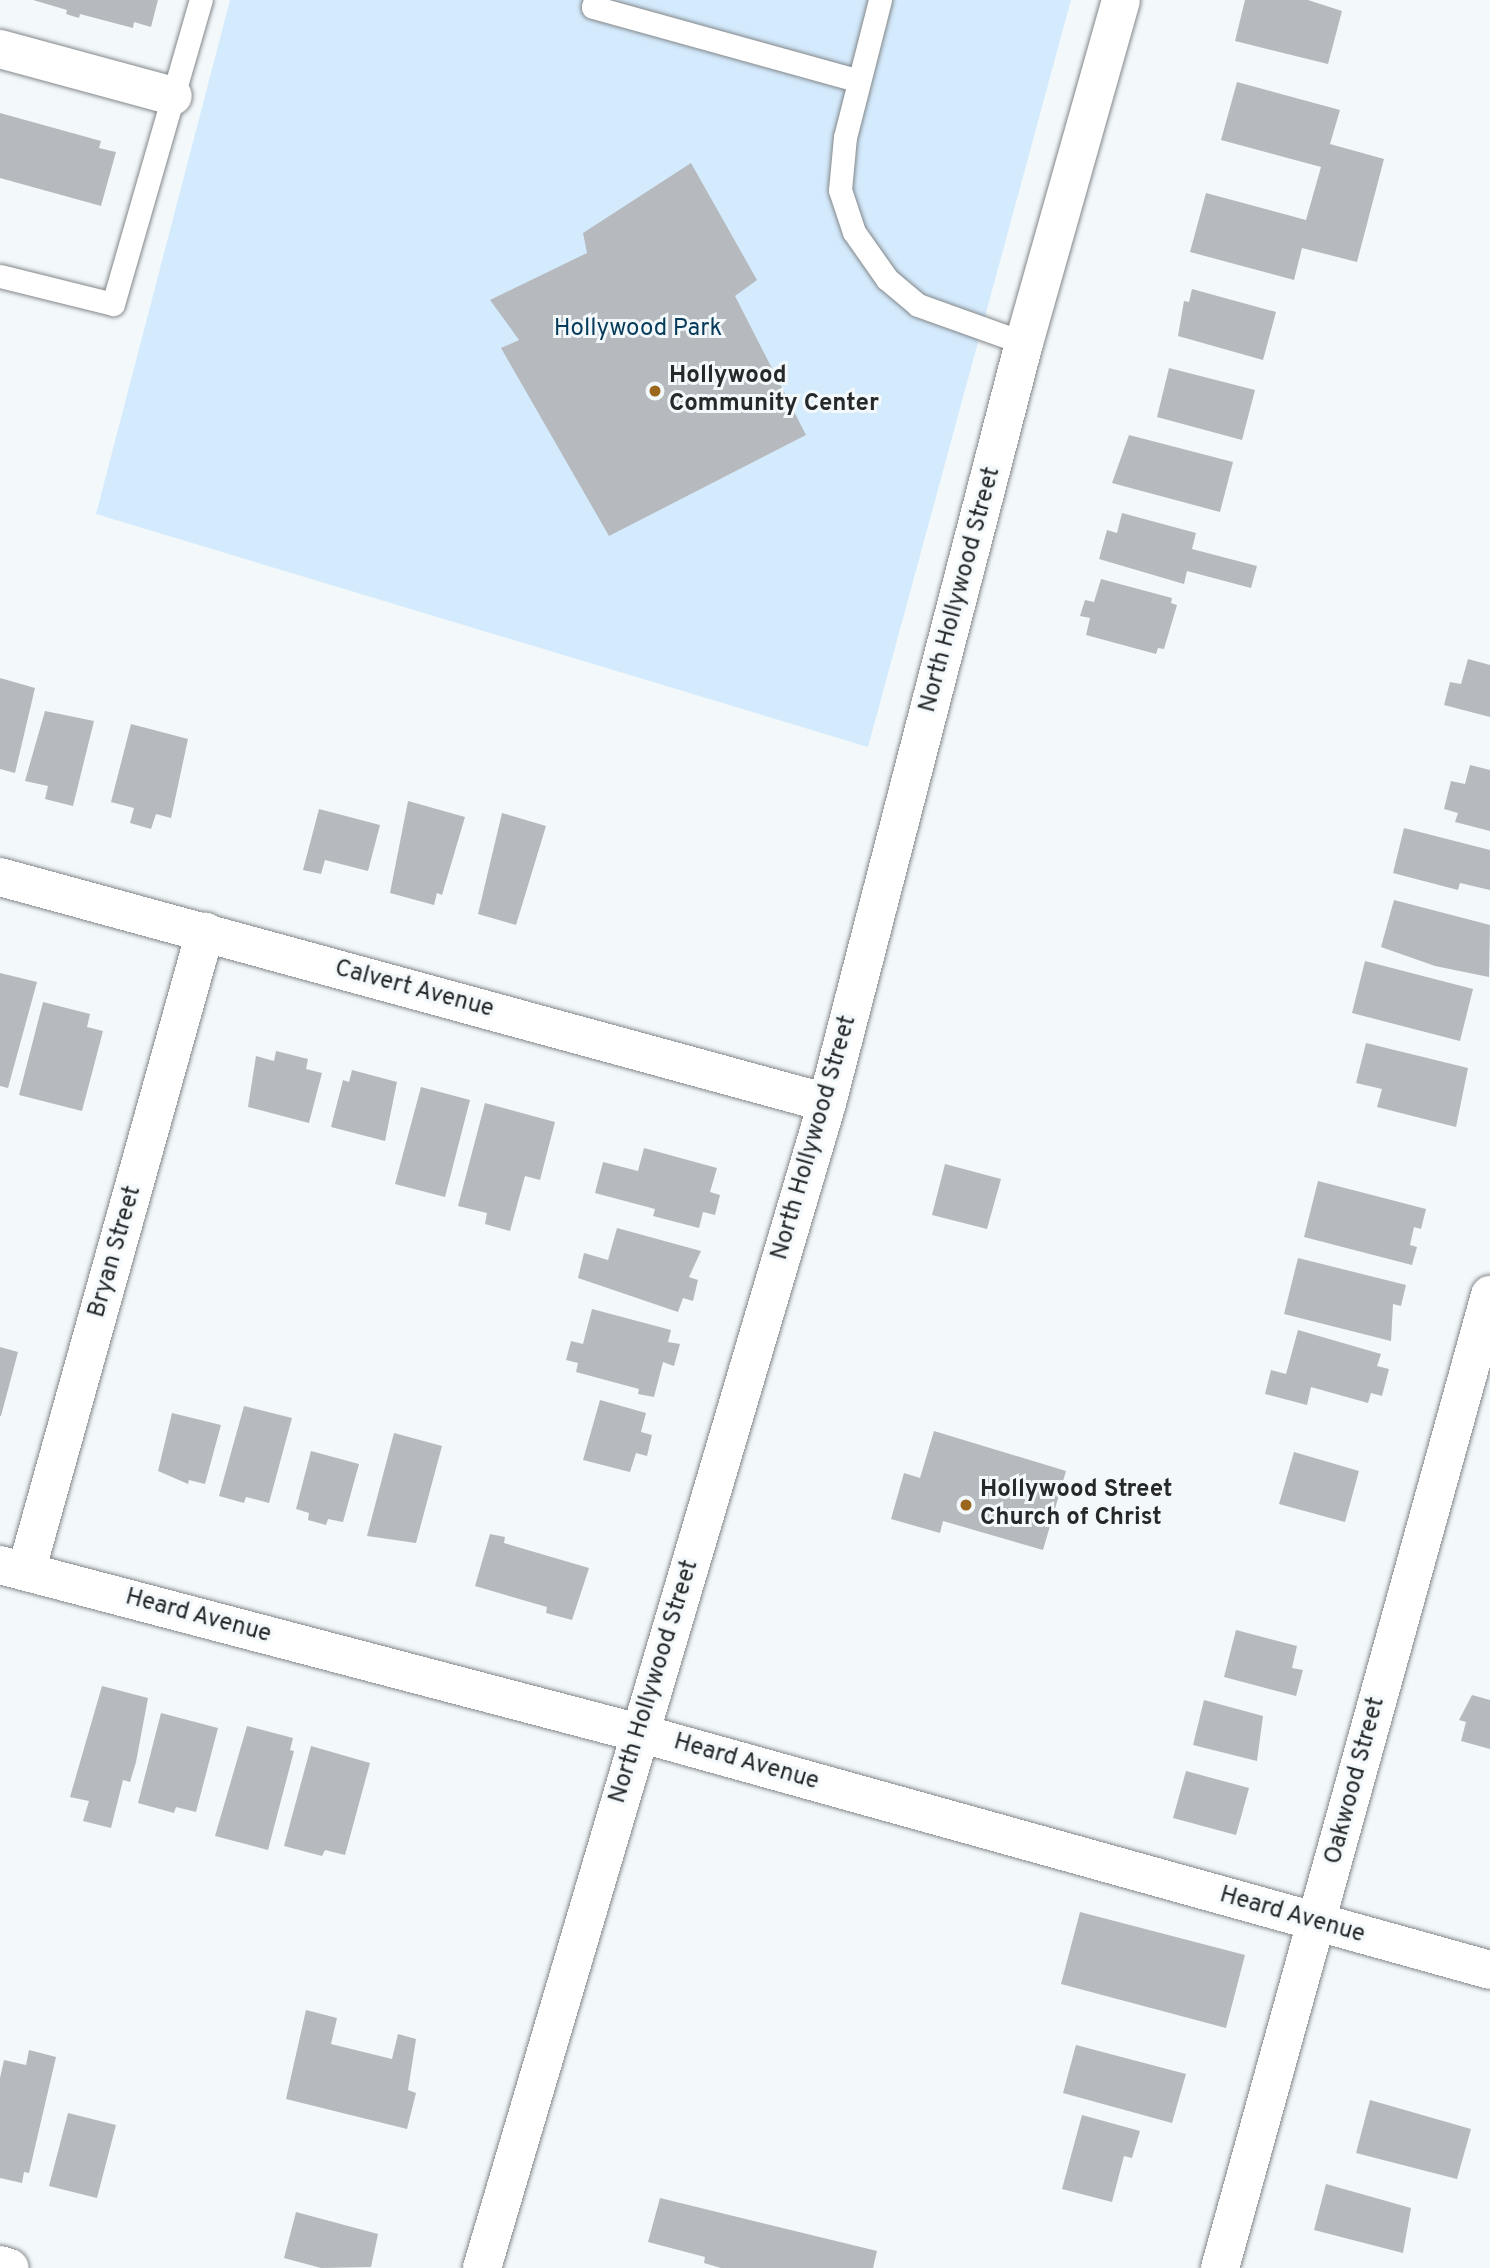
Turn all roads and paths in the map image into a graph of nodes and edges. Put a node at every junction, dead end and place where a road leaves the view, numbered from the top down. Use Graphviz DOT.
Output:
graph roads {
  1 [pos="201,0"];
  2 [pos="595,0"];
  3 [pos="880,0"];
  4 [pos="1121,0"];
  5 [pos="0,49"];
  6 [pos="859,81"];
  7 [pos="173,96"];
  8 [pos="0,276"];
  9 [pos="1024,343"];
  10 [pos="0,877"];
  11 [pos="205,932"];
  12 [pos="828,1103"];
  13 [pos="1490,1294"];
  14 [pos="13,1569"];
  15 [pos="639,1733"];
  16 [pos="1317,1923"];
  17 [pos="1490,1970"];
  18 [pos="0,2265"];
  19 [pos="10,2268"];
  20 [pos="482,2268"];
  21 [pos="1220,2268"];
  1 -- 7 [label="lane"];
  2 -- 6 [label="lane"];
  3 -- 6 [label="lane"];
  4 -- 9 [label="street, North Hollywood Street"];
  5 -- 7 [label="street"];
  6 -- 9 [label="lane"];
  7 -- 8 [label="lane"];
  9 -- 12 [label="street, North Hollywood Street"];
  10 -- 11 [label="street, Calvert Avenue"];
  11 -- 12 [label="street, Calvert Avenue"];
  11 -- 14 [label="street, Bryan Street"];
  12 -- 15 [label="street, North Hollywood Street"];
  13 -- 16 [label="street, Oakwood Street"];
  14 -- 15 [label="street, Heard Avenue"];
  15 -- 16 [label="street, Heard Avenue"];
  15 -- 20 [label="street, North Hollywood Street"];
  16 -- 17 [label="street, Heard Avenue"];
  16 -- 21 [label="street, Oakwood Street"];
  18 -- 19 [label="street"];
}
